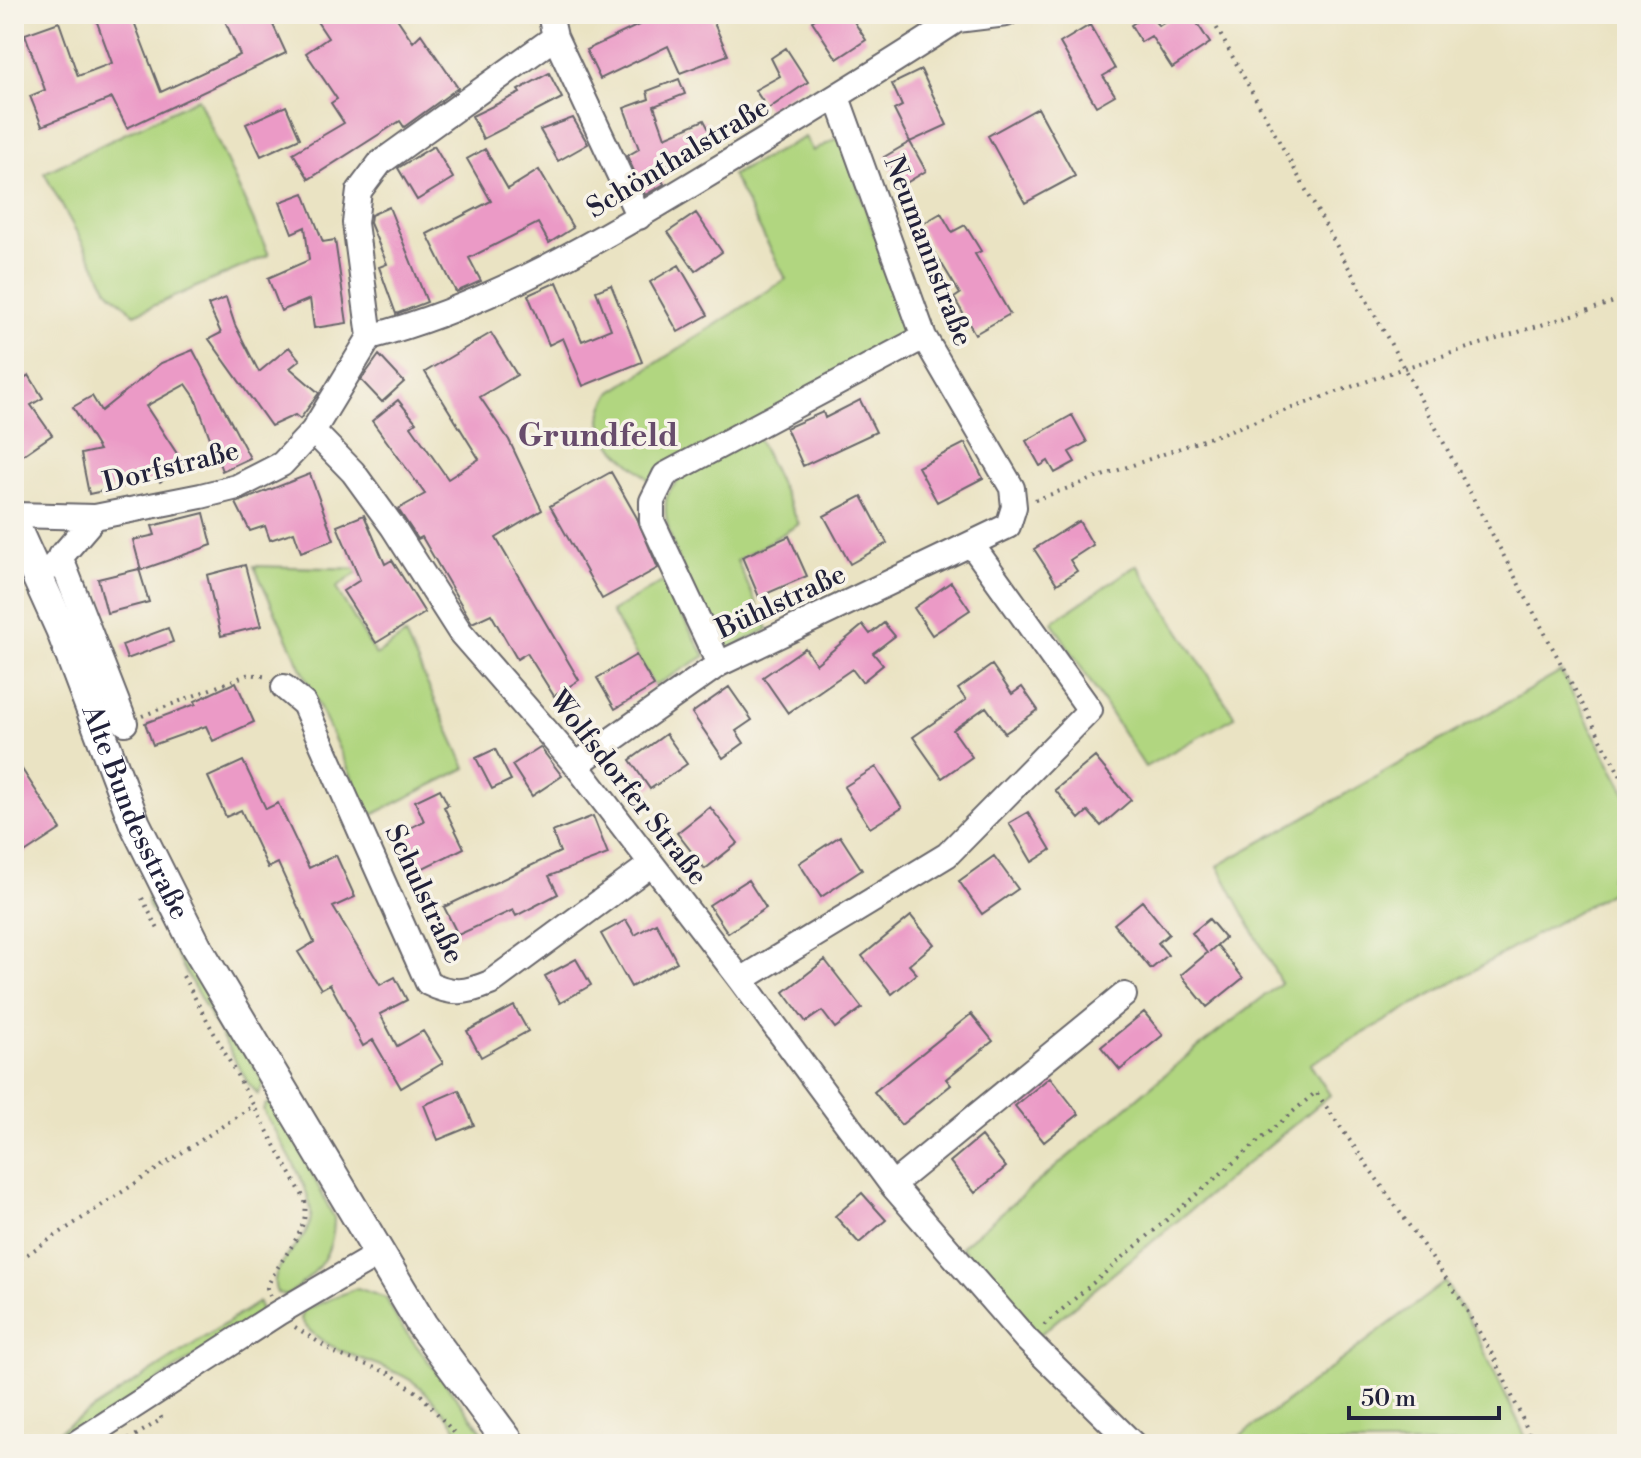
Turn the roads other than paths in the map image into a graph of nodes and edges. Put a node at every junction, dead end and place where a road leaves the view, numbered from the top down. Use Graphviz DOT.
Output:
graph roads {
  1 [pos="1004,14"];
  2 [pos="552,26"];
  3 [pos="837,97"];
  4 [pos="639,217"];
  5 [pos="370,337"];
  6 [pos="924,337"];
  7 [pos="313,431"];
  8 [pos="1014,507"];
  9 [pos="14,515"];
  10 [pos="95,517"];
  11 [pos="14,525"];
  12 [pos="972,545"];
  13 [pos="60,556"];
  14 [pos="42,582"];
  15 [pos="719,664"];
  16 [pos="284,687"];
  17 [pos="125,723"];
  18 [pos="576,765"];
  19 [pos="650,865"];
  20 [pos="741,980"];
  21 [pos="1124,995"];
  22 [pos="892,1185"];
  23 [pos="379,1254"];
  24 [pos="75,1444"];
  25 [pos="510,1444"];
  26 [pos="1133,1444"];
  1 -- 3 [label="street, Schönthalstraße"];
  2 -- 4 [label="street"];
  2 -- 5 [label="street"];
  3 -- 4 [label="street, Schönthalstraße"];
  3 -- 6 [label="street, Neumannstraße"];
  4 -- 5 [label="street, Schönthalstraße"];
  5 -- 7 [label="street, Dorfstraße"];
  6 -- 8 [label="street, Neumannstraße"];
  6 -- 15 [label="street"];
  7 -- 10 [label="street, Dorfstraße"];
  7 -- 18 [label="street, Wolfsdorfer Straße"];
  8 -- 12 [label="street, Bühlstraße"];
  9 -- 10 [label="street, Dorfstraße"];
  10 -- 13 [label="street, Dorfstraße"];
  11 -- 14 [label="main road, Alte Bundesstraße"];
  12 -- 15 [label="street, Bühlstraße"];
  12 -- 20 [label="street"];
  13 -- 14 [label="street, Dorfstraße"];
  13 -- 17 [label="street"];
  14 -- 23 [label="main road, Alte Bundesstraße"];
  15 -- 18 [label="street, Bühlstraße"];
  16 -- 19 [label="street, Schulstraße"];
  18 -- 19 [label="street, Wolfsdorfer Straße"];
  19 -- 20 [label="street, Wolfsdorfer Straße"];
  20 -- 22 [label="street, Wolfsdorfer Straße"];
  21 -- 22 [label="street"];
  22 -- 26 [label="street, Wolfsdorfer Straße"];
  23 -- 24 [label="street"];
  23 -- 25 [label="main road, Alte Bundesstraße"];
}
